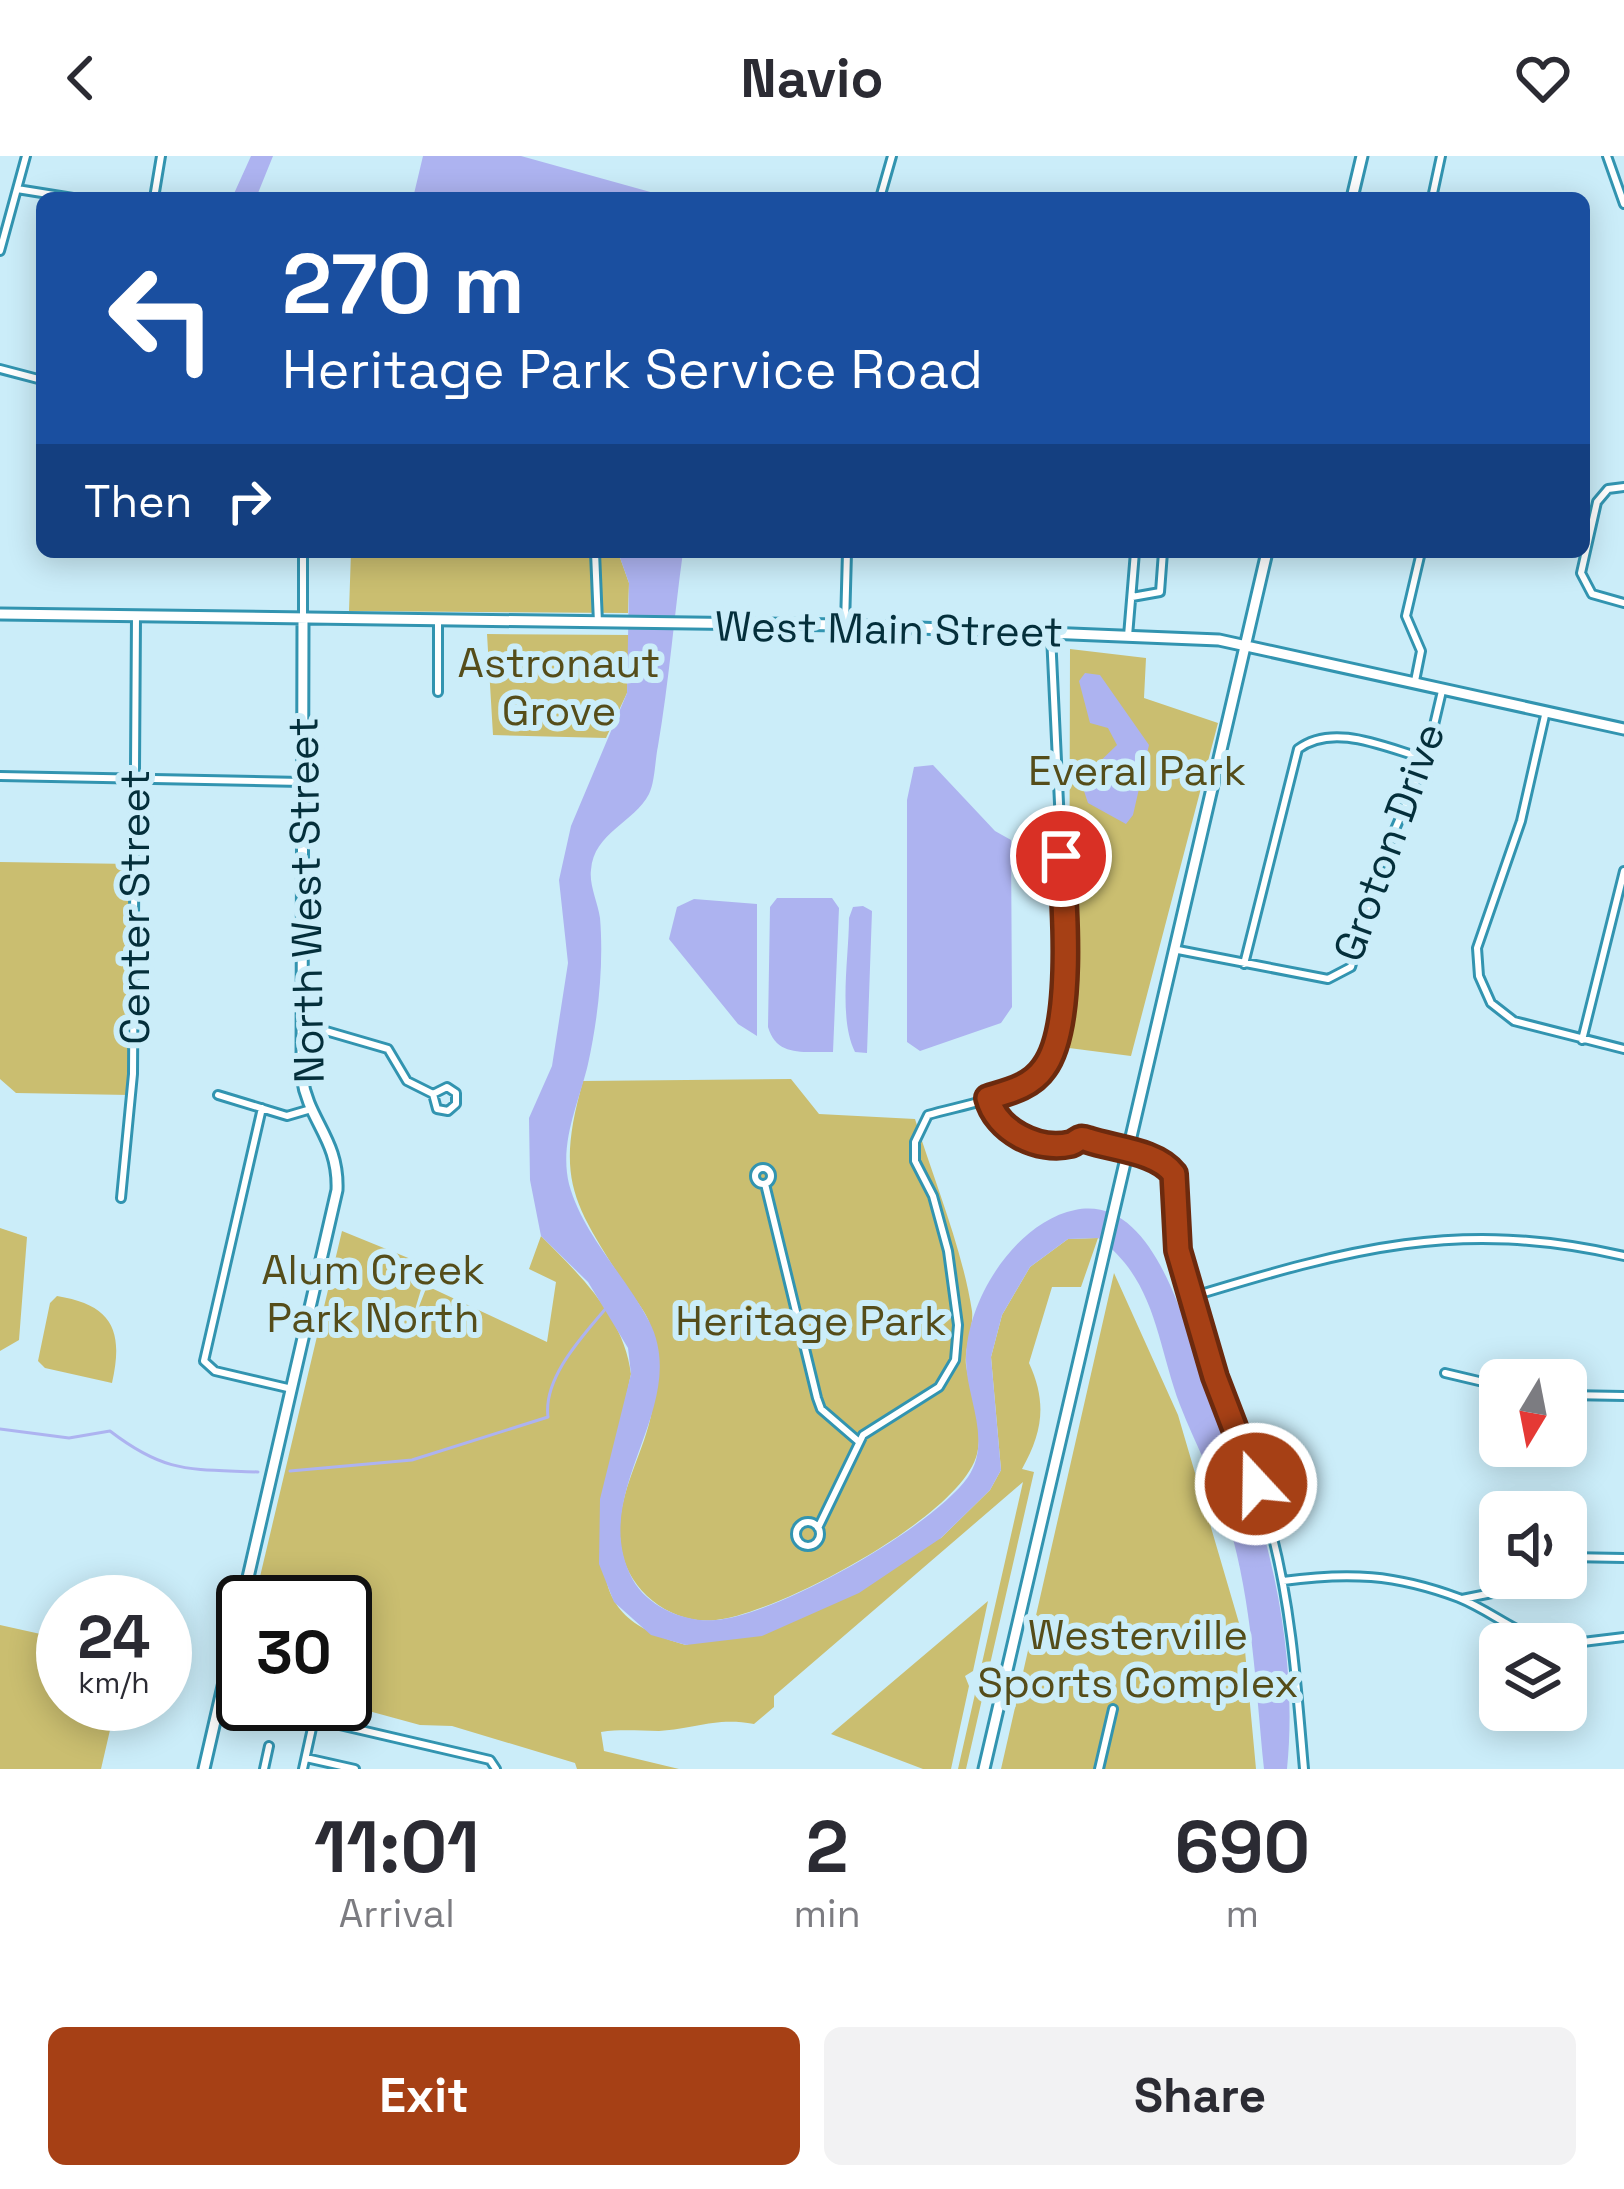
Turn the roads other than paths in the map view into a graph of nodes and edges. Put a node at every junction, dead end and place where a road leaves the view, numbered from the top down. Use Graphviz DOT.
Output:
graph roads {
  1 [pos="26,156"];
  2 [pos="161,156"];
  3 [pos="892,156"];
  4 [pos="1362,156"];
  5 [pos="1441,156"];
  6 [pos="1607,156"];
  7 [pos="17,189"];
  8 [pos="36,192"];
  9 [pos="155,192"];
  10 [pos="882,192"];
  11 [pos="1353,192"];
  12 [pos="1433,192"];
  13 [pos="1624,204"];
  14 [pos="3,226"];
  15 [pos="0,251"];
  16 [pos="0,369"];
  17 [pos="36,378"];
  18 [pos="1624,488"];
  19 [pos="1590,534"];
  20 [pos="303,558"];
  21 [pos="595,558"];
  22 [pos="847,558"];
  23 [pos="1135,558"];
  24 [pos="1163,558"];
  25 [pos="1267,558"];
  26 [pos="1420,558"];
  27 [pos="1586,558"];
  28 [pos="1132,597"];
  29 [pos="1624,603"];
  30 [pos="0,614"];
  31 [pos="136,616"];
  32 [pos="303,619"];
  33 [pos="438,620"];
  34 [pos="598,623"];
  35 [pos="845,626"];
  36 [pos="1051,633"];
  37 [pos="1128,636"];
  38 [pos="1247,644"];
  39 [pos="1415,681"];
  40 [pos="1443,687"];
  41 [pos="438,692"];
  42 [pos="1546,711"];
  43 [pos="1624,729"];
  44 [pos="1426,759"];
  45 [pos="0,776"];
  46 [pos="135,779"];
  47 [pos="302,782"];
  48 [pos="1624,871"];
  49 [pos="1178,950"];
  50 [pos="1244,965"];
  51 [pos="302,1024"];
  52 [pos="1582,1040"];
  53 [pos="1624,1049"];
  54 [pos="433,1094"];
  55 [pos="218,1095"];
  56 [pos="988,1098"];
  57 [pos="262,1108"];
  58 [pos="311,1109"];
  59 [pos="1130,1152"];
  60 [pos="765,1184"];
  61 [pos="121,1198"];
  62 [pos="1624,1256"];
  63 [pos="1191,1297"];
  64 [pos="1445,1372"];
  65 [pos="1479,1381"];
  66 [pos="292,1389"];
  67 [pos="1587,1395"];
  68 [pos="1624,1396"];
  69 [pos="858,1441"];
  70 [pos="818,1528"];
  71 [pos="1587,1557"];
  72 [pos="1624,1558"];
  73 [pos="249,1575"];
  74 [pos="1282,1581"];
  75 [pos="1479,1596"];
  76 [pos="1462,1599"];
  77 [pos="1505,1623"];
  78 [pos="1624,1637"];
  79 [pos="1587,1641"];
  80 [pos="1113,1708"];
  81 [pos="216,1718"];
  82 [pos="312,1731"];
  83 [pos="366,1731"];
  84 [pos="269,1746"];
  85 [pos="306,1758"];
  86 [pos="344,1768"];
  87 [pos="204,1769"];
  88 [pos="264,1769"];
  89 [pos="303,1769"];
  90 [pos="356,1769"];
  91 [pos="496,1769"];
  92 [pos="985,1769"];
  93 [pos="1099,1769"];
  94 [pos="1304,1769"];
  1 -- 7 [label="street"];
  2 -- 9 [label="street"];
  3 -- 10 [label="street"];
  4 -- 11 [label="main road"];
  5 -- 12 [label="street"];
  6 -- 13 [label="street"];
  7 -- 8 [label="street"];
  7 -- 14 [label="street"];
  14 -- 15 [label="street"];
  16 -- 17 [label="street"];
  18 -- 19 [label="street"];
  20 -- 32 [label="street"];
  21 -- 34 [label="street"];
  22 -- 35 [label="street"];
  23 -- 28 [label="street"];
  24 -- 28 [label="street"];
  25 -- 38 [label="main road"];
  26 -- 39 [label="street"];
  27 -- 29 [label="street"];
  28 -- 37 [label="street"];
  30 -- 31 [label="main road, West Main Street"];
  31 -- 32 [label="main road, West Main Street"];
  31 -- 46 [label="street, Center Street"];
  32 -- 33 [label="main road, West Main Street"];
  32 -- 47 [label="main road, North West Street"];
  33 -- 34 [label="main road, West Main Street"];
  33 -- 41 [label="street"];
  34 -- 35 [label="main road, West Main Street"];
  35 -- 36 [label="main road, West Main Street"];
  36 -- 37 [label="main road, West Main Street"];
  36 -- 56 [label="street"];
  37 -- 38 [label="main road, West Main Street"];
  38 -- 39 [label="main road, West Main Street"];
  38 -- 49 [label="main road"];
  39 -- 40 [label="main road, West Main Street"];
  40 -- 42 [label="main road, West Main Street"];
  40 -- 44 [label="street, Groton Drive"];
  42 -- 43 [label="main road, West Main Street"];
  42 -- 52 [label="street"];
  44 -- 50 [label="street, Groton Drive"];
  44 -- 50 [label="street"];
  45 -- 46 [label="street"];
  46 -- 47 [label="street"];
  46 -- 61 [label="street, Center Street"];
  47 -- 51 [label="main road, North West Street"];
  48 -- 52 [label="street"];
  49 -- 50 [label="street, Groton Drive"];
  49 -- 59 [label="main road"];
  51 -- 54 [label="street"];
  51 -- 58 [label="main road, North West Street"];
  52 -- 53 [label="street"];
  54 -- 54 [label="street"];
  55 -- 57 [label="street"];
  56 -- 59 [label="street"];
  56 -- 69 [label="street"];
  57 -- 58 [label="street"];
  57 -- 66 [label="street"];
  58 -- 66 [label="main road, North West Street"];
  59 -- 63 [label="street"];
  59 -- 92 [label="main road"];
  60 -- 69 [label="street"];
  62 -- 63 [label="street"];
  63 -- 74 [label="street"];
  64 -- 65 [label="street"];
  66 -- 73 [label="main road, North West Street"];
  67 -- 68 [label="street"];
  69 -- 70 [label="street"];
  71 -- 72 [label="street"];
  74 -- 76 [label="street"];
  74 -- 94 [label="street"];
  75 -- 76 [label="street"];
  76 -- 77 [label="street"];
  78 -- 79 [label="street"];
  80 -- 93 [label="street"];
  81 -- 87 [label="main road, North West Street"];
  82 -- 85 [label="street"];
  83 -- 91 [label="street"];
  84 -- 88 [label="street"];
  85 -- 86 [label="street"];
  85 -- 89 [label="street"];
  86 -- 90 [label="street"];
}
